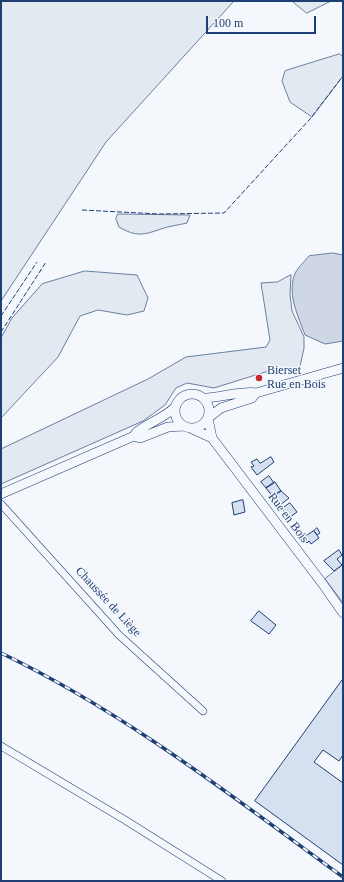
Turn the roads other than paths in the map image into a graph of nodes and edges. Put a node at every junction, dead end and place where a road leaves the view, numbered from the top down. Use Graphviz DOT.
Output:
graph roads {
  1 [pos="343,368"];
  2 [pos="256,393"];
  3 [pos="204,398"];
  4 [pos="175,407"];
  5 [pos="208,418"];
  6 [pos="187,427"];
  7 [pos="134,436"];
  8 [pos="212,438"];
  9 [pos="1,494"];
  10 [pos="1,504"];
  11 [pos="343,613"];
  12 [pos="202,711"];
  13 [pos="1,746"];
  14 [pos="222,881"];
  1 -- 2 [label="main road"];
  2 -- 3 [label="main road"];
  2 -- 5 [label="main road"];
  3 -- 4 [label="main road"];
  3 -- 5 [label="main road"];
  4 -- 6 [label="main road"];
  4 -- 7 [label="main road"];
  5 -- 6 [label="main road"];
  5 -- 8 [label="main road, Rue en Bois"];
  6 -- 7 [label="main road"];
  6 -- 8 [label="main road, Rue en Bois"];
  7 -- 9 [label="main road"];
  8 -- 11 [label="main road, Rue en Bois"];
  10 -- 12 [label="street, Chaussée de Liège"];
  13 -- 14 [label="street"];
}
